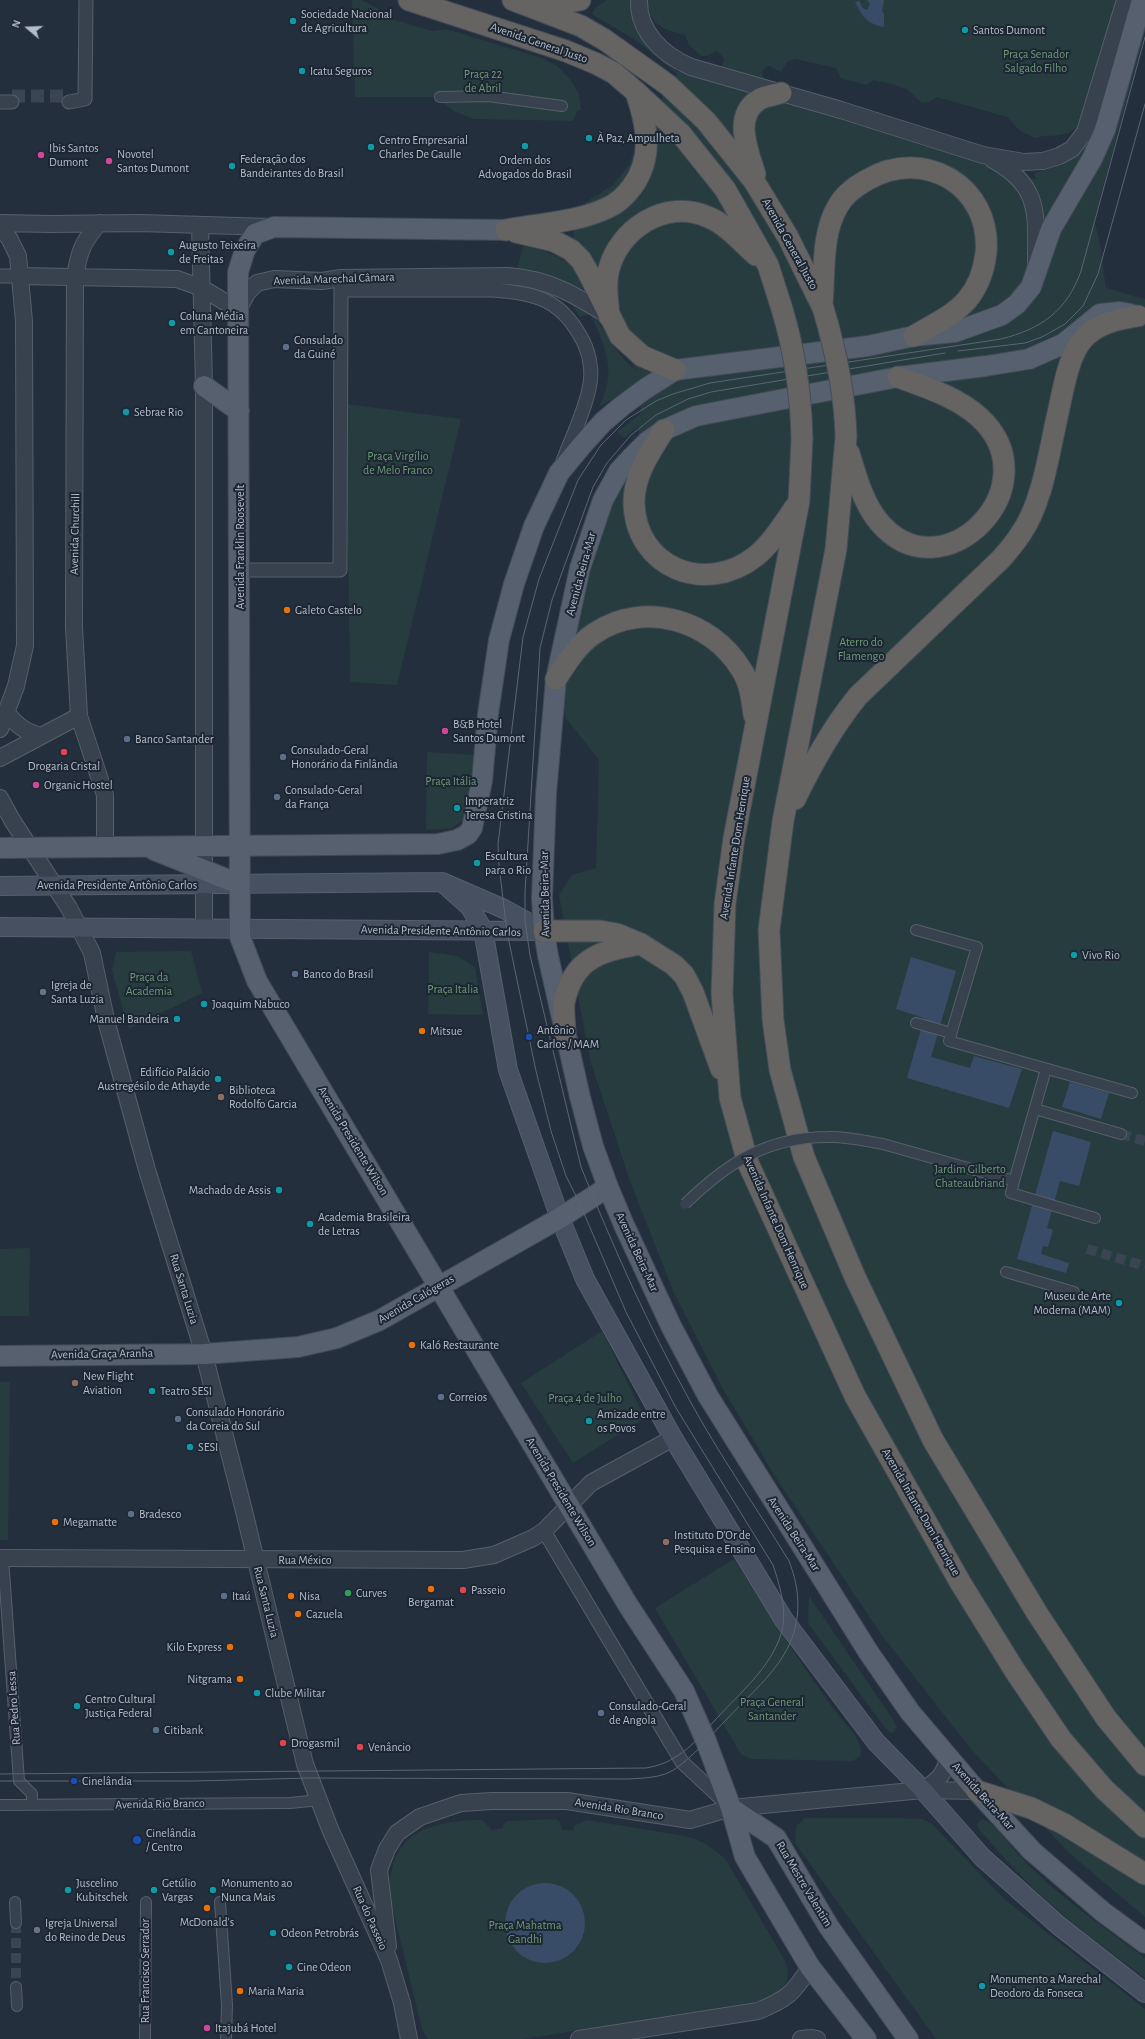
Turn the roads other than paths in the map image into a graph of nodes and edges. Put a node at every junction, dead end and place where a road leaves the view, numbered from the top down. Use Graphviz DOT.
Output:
graph roads {
  1 [pos="86,0"];
  2 [pos="409,0"];
  3 [pos="513,0"];
  4 [pos="519,0"];
  5 [pos="580,0"];
  6 [pos="639,0"];
  7 [pos="1125,0"];
  8 [pos="1142,0"];
  9 [pos="636,92"];
  10 [pos="781,93"];
  11 [pos="440,97"];
  12 [pos="69,99"];
  13 [pos="562,106"];
  14 [pos="983,155"];
  15 [pos="761,192"];
  16 [pos="0,223"];
  17 [pos="99,223"];
  18 [pos="200,225"];
  19 [pos="274,227"];
  20 [pos="0,228"];
  21 [pos="506,230"];
  22 [pos="768,265"];
  23 [pos="0,276"];
  24 [pos="20,276"];
  25 [pos="75,277"];
  26 [pos="1035,277"];
  27 [pos="341,284"];
  28 [pos="202,288"];
  29 [pos="822,307"];
  30 [pos="238,310"];
  31 [pos="609,316"];
  32 [pos="1142,317"];
  33 [pos="914,336"];
  34 [pos="675,370"];
  35 [pos="898,377"];
  36 [pos="204,386"];
  37 [pos="239,411"];
  38 [pos="664,430"];
  39 [pos="802,439"];
  40 [pos="846,440"];
  41 [pos="559,473"];
  42 [pos="800,501"];
  43 [pos="240,570"];
  44 [pos="556,678"];
  45 [pos="7,713"];
  46 [pos="80,716"];
  47 [pos="756,724"];
  48 [pos="0,729"];
  49 [pos="41,736"];
  50 [pos="0,758"];
  51 [pos="0,798"];
  52 [pos="783,821"];
  53 [pos="105,846"];
  54 [pos="143,846"];
  55 [pos="204,846"];
  56 [pos="239,846"];
  57 [pos="29,847"];
  58 [pos="0,848"];
  59 [pos="204,877"];
  60 [pos="442,882"];
  61 [pos="239,884"];
  62 [pos="0,886"];
  63 [pos="55,886"];
  64 [pos="0,927"];
  65 [pos="80,928"];
  66 [pos="204,928"];
  67 [pos="239,928"];
  68 [pos="482,930"];
  69 [pos="916,930"];
  70 [pos="544,931"];
  71 [pos="641,944"];
  72 [pos="918,1024"];
  73 [pos="951,1033"];
  74 [pos="565,1034"];
  75 [pos="1046,1069"];
  76 [pos="1132,1093"];
  77 [pos="730,1098"];
  78 [pos="1035,1109"];
  79 [pos="1121,1134"];
  80 [pos="1014,1181"];
  81 [pos="608,1188"];
  82 [pos="684,1204"];
  83 [pos="560,1218"];
  84 [pos="1095,1218"];
  85 [pos="1006,1272"];
  86 [pos="439,1285"];
  87 [pos="1074,1292"];
  88 [pos="204,1354"];
  89 [pos="0,1356"];
  90 [pos="673,1438"];
  91 [pos="569,1506"];
  92 [pos="544,1532"];
  93 [pos="1,1558"];
  94 [pos="256,1560"];
  95 [pos="948,1757"];
  96 [pos="1145,1765"];
  97 [pos="922,1790"];
  98 [pos="977,1791"];
  99 [pos="320,1800"];
  100 [pos="0,1805"];
  101 [pos="32,1805"];
  102 [pos="730,1808"];
  103 [pos="1145,1827"];
  104 [pos="1145,1874"];
  105 [pos="15,1902"];
  106 [pos="146,1902"];
  107 [pos="220,1902"];
  108 [pos="16,1923"];
  109 [pos="1145,1943"];
  110 [pos="389,1960"];
  111 [pos="810,1967"];
  112 [pos="16,1987"];
  113 [pos="1145,1993"];
  114 [pos="17,2006"];
  115 [pos="145,2039"];
  116 [pos="226,2039"];
  117 [pos="409,2039"];
  118 [pos="579,2039"];
  119 [pos="802,2039"];
  120 [pos="817,2039"];
  121 [pos="866,2039"];
  122 [pos="908,2039"];
  1 -- 12 [label="street"];
  2 -- 9 [label="highway, Avenida General Justo"];
  3 -- 15 [label="highway, Avenida General Justo"];
  4 -- 5 [label="highway"];
  6 -- 10 [label="street"];
  7 -- 14 [label="street"];
  8 -- 26 [label="main road"];
  9 -- 21 [label="highway"];
  9 -- 22 [label="highway, Avenida General Justo"];
  10 -- 14 [label="street"];
  10 -- 15 [label="highway"];
  11 -- 13 [label="street"];
  14 -- 26 [label="street"];
  15 -- 29 [label="highway, Avenida General Justo"];
  16 -- 17 [label="street"];
  17 -- 18 [label="street"];
  17 -- 25 [label="street, Avenida Churchill"];
  18 -- 19 [label="street"];
  18 -- 28 [label="street"];
  19 -- 21 [label="main road"];
  19 -- 30 [label="main road, Avenida Franklin Roosevelt"];
  20 -- 24 [label="street"];
  21 -- 31 [label="highway"];
  22 -- 31 [label="highway"];
  22 -- 39 [label="highway, Avenida General Justo, bridge"];
  23 -- 24 [label="street"];
  24 -- 25 [label="street"];
  24 -- 45 [label="street"];
  25 -- 28 [label="street"];
  25 -- 46 [label="street, Avenida Churchill"];
  26 -- 33 [label="main road"];
  27 -- 30 [label="street, Avenida Marechal Câmara"];
  27 -- 31 [label="street, Avenida Marechal Câmara"];
  27 -- 41 [label="street, Avenida Marechal Câmara"];
  27 -- 43 [label="street"];
  28 -- 30 [label="street"];
  28 -- 36 [label="street"];
  29 -- 33 [label="highway"];
  29 -- 40 [label="highway, bridge"];
  30 -- 37 [label="main road, Avenida Franklin Roosevelt"];
  31 -- 34 [label="highway"];
  32 -- 35 [label="main road, Avenida Beira-Mar"];
  32 -- 52 [label="highway"];
  33 -- 34 [label="main road"];
  34 -- 41 [label="main road"];
  35 -- 38 [label="main road, Avenida Beira-Mar"];
  35 -- 40 [label="highway"];
  36 -- 37 [label="main road"];
  36 -- 55 [label="street"];
  37 -- 43 [label="main road, Avenida Franklin Roosevelt"];
  38 -- 42 [label="highway"];
  38 -- 44 [label="main road, Avenida Beira-Mar"];
  39 -- 42 [label="highway, Avenida Infante Dom Henrique"];
  40 -- 52 [label="highway"];
  41 -- 56 [label="main road"];
  42 -- 47 [label="highway, Avenida Infante Dom Henrique"];
  43 -- 56 [label="main road, Avenida Franklin Roosevelt"];
  44 -- 47 [label="highway"];
  44 -- 70 [label="main road, Avenida Beira-Mar"];
  45 -- 48 [label="street"];
  45 -- 49 [label="street"];
  46 -- 49 [label="street"];
  46 -- 53 [label="street, Avenida Churchill"];
  47 -- 77 [label="highway, Avenida Infante Dom Henrique"];
  49 -- 50 [label="street"];
  51 -- 57 [label="street, Rua Santa Luzia"];
  52 -- 96 [label="highway"];
  53 -- 54 [label="main road"];
  53 -- 57 [label="main road"];
  54 -- 55 [label="main road"];
  54 -- 59 [label="main road"];
  55 -- 56 [label="main road"];
  55 -- 59 [label="street"];
  56 -- 61 [label="main road, Avenida Franklin Roosevelt"];
  57 -- 58 [label="main road"];
  57 -- 63 [label="street, Rua Santa Luzia"];
  59 -- 61 [label="main road"];
  59 -- 63 [label="main road, Avenida Presidente Antônio Carlos"];
  59 -- 66 [label="street"];
  60 -- 61 [label="main road, Avenida Presidente Antônio Carlos"];
  60 -- 68 [label="main road"];
  60 -- 70 [label="main road, Avenida Presidente Antônio Carlos"];
  61 -- 67 [label="main road, Avenida Presidente Wilson"];
  62 -- 63 [label="main road, Avenida Presidente Antônio Carlos"];
  63 -- 65 [label="street, Rua Santa Luzia"];
  64 -- 65 [label="main road, Avenida Presidente Antônio Carlos"];
  65 -- 66 [label="main road, Avenida Presidente Antônio Carlos"];
  65 -- 88 [label="street, Rua Santa Luzia"];
  66 -- 67 [label="main road, Avenida Presidente Antônio Carlos"];
  67 -- 68 [label="main road, Avenida Presidente Antônio Carlos"];
  67 -- 86 [label="main road, Avenida Presidente Wilson"];
  68 -- 70 [label="main road, Avenida Presidente Antônio Carlos"];
  68 -- 83 [label="main road"];
  69 -- 73 [label="street"];
  70 -- 71 [label="highway"];
  70 -- 74 [label="main road, Avenida Beira-Mar"];
  71 -- 74 [label="highway"];
  71 -- 77 [label="highway"];
  72 -- 73 [label="street"];
  73 -- 75 [label="street"];
  74 -- 81 [label="main road, Avenida Beira-Mar"];
  75 -- 76 [label="street"];
  75 -- 78 [label="street"];
  77 -- 103 [label="highway, Avenida Infante Dom Henrique"];
  78 -- 79 [label="street"];
  78 -- 80 [label="street"];
  80 -- 82 [label="street, bridge"];
  80 -- 84 [label="street"];
  81 -- 83 [label="main road, Avenida Calógeras"];
  81 -- 95 [label="main road, Avenida Beira-Mar"];
  83 -- 86 [label="main road, Avenida Calógeras"];
  83 -- 90 [label="main road"];
  85 -- 87 [label="street"];
  86 -- 88 [label="main road, Avenida Calógeras"];
  86 -- 91 [label="main road, Avenida Presidente Wilson"];
  88 -- 89 [label="main road, Avenida Graça Aranha"];
  88 -- 94 [label="street, Rua Santa Luzia"];
  90 -- 91 [label="street, Rua México"];
  90 -- 97 [label="main road"];
  91 -- 92 [label="street, Rua México"];
  91 -- 102 [label="main road, Avenida Presidente Wilson"];
  92 -- 94 [label="street, Rua México"];
  92 -- 102 [label="street"];
  93 -- 94 [label="street, Rua México"];
  93 -- 101 [label="street, Rua Pedro Lessa"];
  94 -- 99 [label="street, Rua Santa Luzia"];
  95 -- 97 [label="street"];
  95 -- 98 [label="main road, Avenida Beira-Mar"];
  97 -- 98 [label="street, Avenida Rio Branco"];
  97 -- 102 [label="street, Avenida Rio Branco"];
  97 -- 113 [label="main road"];
  98 -- 104 [label="highway"];
  98 -- 109 [label="main road, Avenida Beira-Mar"];
  99 -- 101 [label="street, Avenida Rio Branco"];
  99 -- 110 [label="street, Rua do Passeio"];
  100 -- 101 [label="street, Avenida Rio Branco"];
  102 -- 110 [label="street, Avenida Rio Branco"];
  102 -- 111 [label="main road"];
  102 -- 122 [label="main road, Rua Mestre Valentim"];
  105 -- 108 [label="street"];
  106 -- 115 [label="street, Rua Francisco Serrador"];
  107 -- 116 [label="street"];
  110 -- 117 [label="street, Rua do Passeio"];
  111 -- 118 [label="street"];
  111 -- 121 [label="main road"];
  112 -- 114 [label="street"];
  119 -- 120 [label="street"];
}
